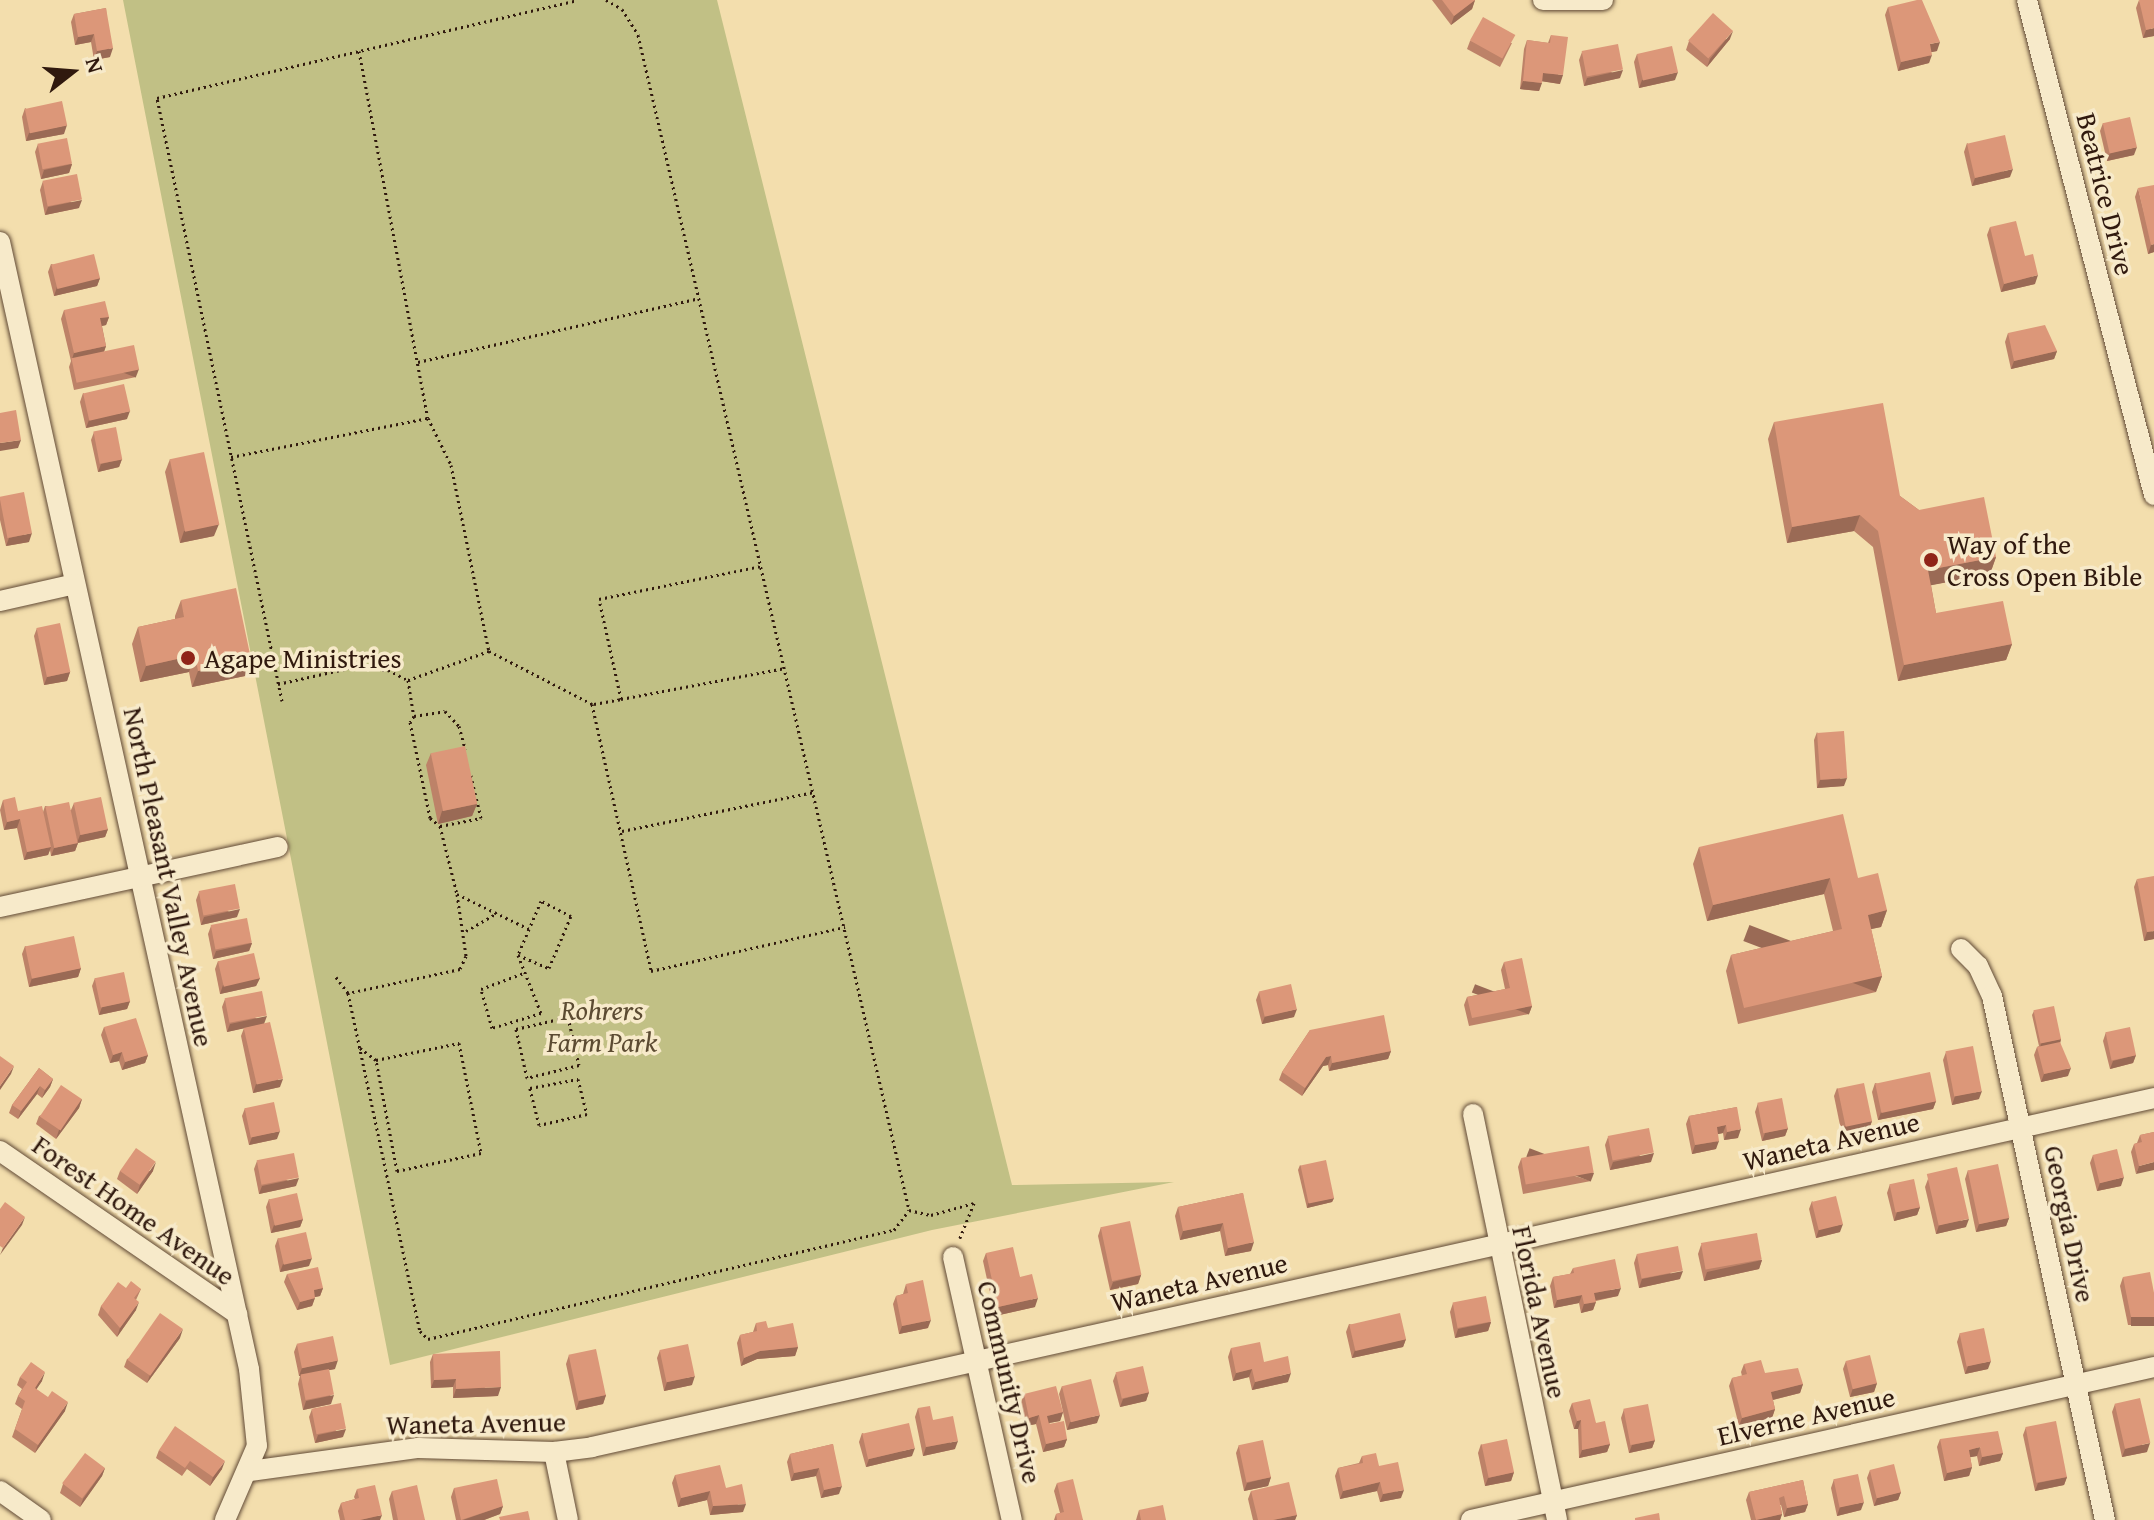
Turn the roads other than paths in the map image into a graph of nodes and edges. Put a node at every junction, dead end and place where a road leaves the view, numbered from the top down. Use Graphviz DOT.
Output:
graph roads {
  1 [pos="1543,0"];
  2 [pos="1603,0"];
  3 [pos="2027,0"];
  4 [pos="0,242"];
  5 [pos="6,300"];
  6 [pos="2147,435"];
  7 [pos="2154,495"];
  8 [pos="75,584"];
  9 [pos="0,601"];
  10 [pos="278,847"];
  11 [pos="140,877"];
  12 [pos="0,907"];
  13 [pos="1961,949"];
  14 [pos="2154,1098"];
  15 [pos="1473,1114"];
  16 [pos="2020,1127"];
  17 [pos="0,1151"];
  18 [pos="1496,1244"];
  19 [pos="953,1257"];
  20 [pos="237,1314"];
  21 [pos="976,1361"];
  22 [pos="2154,1367"];
  23 [pos="2076,1384"];
  24 [pos="554,1452"];
  25 [pos="250,1471"];
  26 [pos="0,1491"];
  27 [pos="1555,1511"];
  28 [pos="41,1520"];
  29 [pos="225,1520"];
  30 [pos="568,1520"];
  31 [pos="1012,1520"];
  32 [pos="1471,1520"];
  33 [pos="2105,1520"];
  1 -- 2 [label="street"];
  3 -- 6 [label="street, Beatrice Drive"];
  4 -- 5 [label="street, North Pleasant Valley Avenue"];
  5 -- 8 [label="street, North Pleasant Valley Avenue"];
  6 -- 7 [label="street, Beatrice Drive"];
  8 -- 9 [label="street"];
  8 -- 11 [label="street, North Pleasant Valley Avenue"];
  10 -- 11 [label="street"];
  11 -- 12 [label="street"];
  11 -- 20 [label="street, North Pleasant Valley Avenue"];
  13 -- 16 [label="street, Georgia Drive"];
  14 -- 16 [label="street, Waneta Avenue"];
  15 -- 18 [label="street, Florida Avenue"];
  16 -- 18 [label="street, Waneta Avenue"];
  16 -- 23 [label="street, Georgia Drive"];
  17 -- 20 [label="street, Forest Home Avenue"];
  18 -- 21 [label="street, Waneta Avenue"];
  18 -- 27 [label="street, Florida Avenue"];
  19 -- 21 [label="street, Community Drive"];
  20 -- 25 [label="street, North Pleasant Valley Avenue"];
  21 -- 24 [label="street, Waneta Avenue"];
  21 -- 31 [label="street, Community Drive"];
  22 -- 23 [label="street, Elverne Avenue"];
  23 -- 27 [label="street, Elverne Avenue"];
  23 -- 33 [label="street, Georgia Drive"];
  24 -- 25 [label="street, Waneta Avenue"];
  24 -- 30 [label="street"];
  25 -- 29 [label="street, North Pleasant Valley Avenue"];
  26 -- 28 [label="street"];
  27 -- 32 [label="street, Elverne Avenue"];
}
